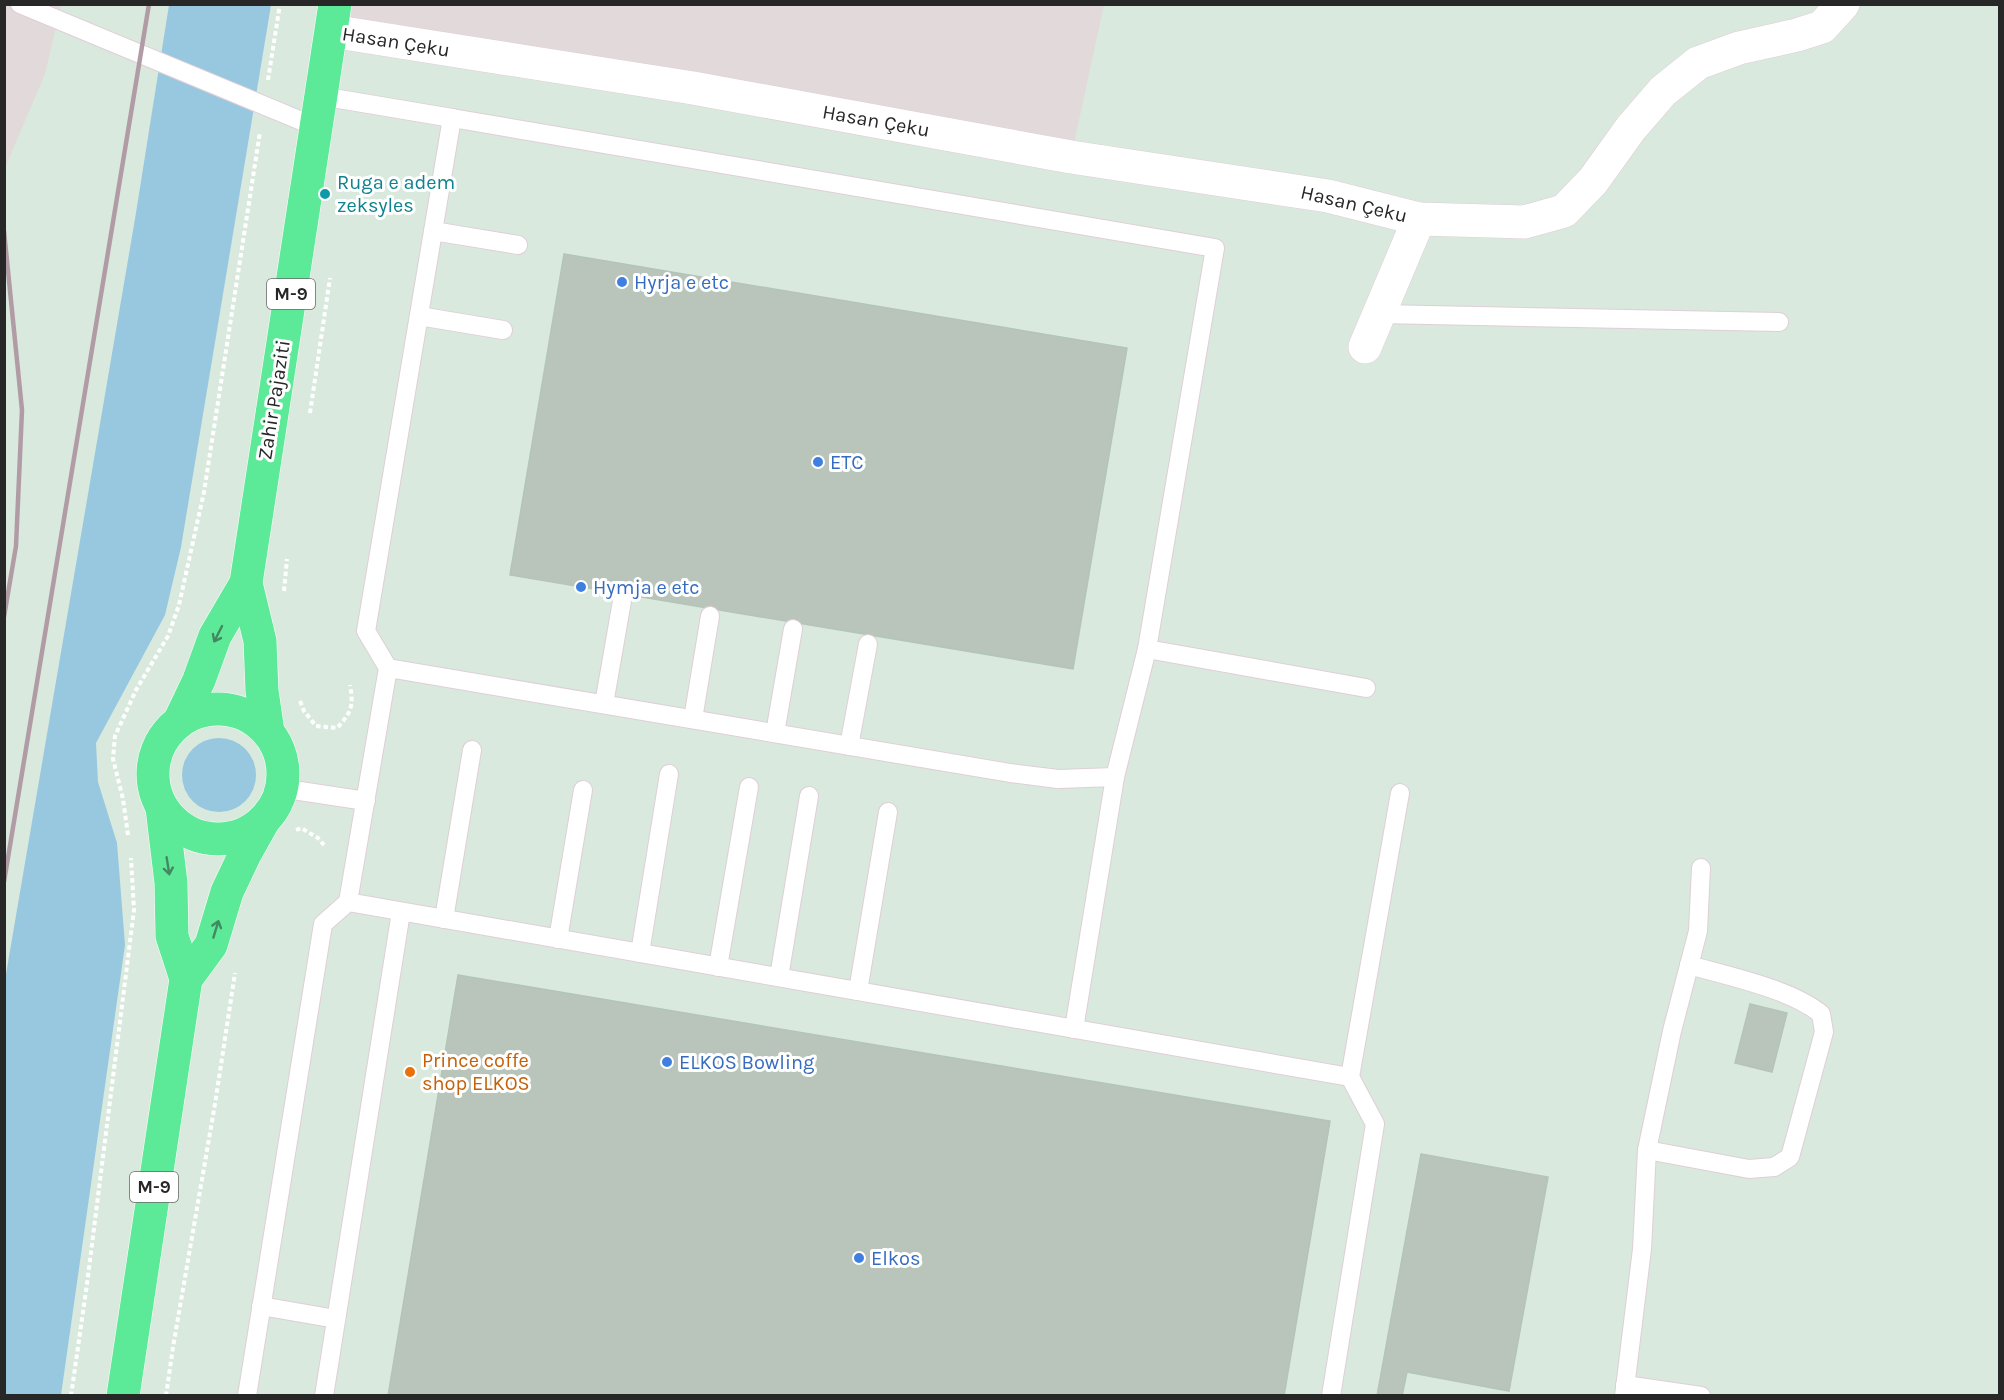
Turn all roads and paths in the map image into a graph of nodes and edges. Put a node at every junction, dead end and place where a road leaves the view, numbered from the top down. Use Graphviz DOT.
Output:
graph roads {
  1 [pos="20,4"];
  2 [pos="1843,4"];
  3 [pos="333,18"];
  4 [pos="319,112"];
  5 [pos="452,118"];
  6 [pos="1419,219"];
  7 [pos="433,231"];
  8 [pos="518,245"];
  9 [pos="332,267"];
  10 [pos="1379,314"];
  11 [pos="419,316"];
  12 [pos="1779,322"];
  13 [pos="503,330"];
  14 [pos="1365,347"];
  15 [pos="309,419"];
  16 [pos="287,557"];
  17 [pos="246,583"];
  18 [pos="284,600"];
  19 [pos="622,602"];
  20 [pos="710,616"];
  21 [pos="793,629"];
  22 [pos="868,644"];
  23 [pos="1147,649"];
  24 [pos="388,668"];
  25 [pos="350,686"];
  26 [pos="1366,688"];
  27 [pos="296,692"];
  28 [pos="604,704"];
  29 [pos="693,719"];
  30 [pos="179,722"];
  31 [pos="268,732"];
  32 [pos="775,733"];
  33 [pos="849,746"];
  34 [pos="472,750"];
  35 [pos="669,774"];
  36 [pos="1115,777"];
  37 [pos="749,787"];
  38 [pos="280,788"];
  39 [pos="583,790"];
  40 [pos="1400,793"];
  41 [pos="809,796"];
  42 [pos="366,801"];
  43 [pos="162,808"];
  44 [pos="888,812"];
  45 [pos="277,826"];
  46 [pos="324,845"];
  47 [pos="1701,868"];
  48 [pos="348,902"];
  49 [pos="401,912"];
  50 [pos="444,919"];
  51 [pos="558,939"];
  52 [pos="640,953"];
  53 [pos="236,963"];
  54 [pos="1689,964"];
  55 [pos="718,967"];
  56 [pos="779,977"];
  57 [pos="186,979"];
  58 [pos="858,991"];
  59 [pos="1074,1029"];
  60 [pos="1350,1077"];
  61 [pos="1647,1150"];
  62 [pos="261,1306"];
  63 [pos="336,1319"];
  64 [pos="1625,1390"];
  65 [pos="123,1395"];
  66 [pos="166,1395"];
  67 [pos="247,1395"];
  68 [pos="324,1395"];
  69 [pos="1331,1395"];
  70 [pos="1701,1395"];
  1 -- 4 [label="lane"];
  2 -- 6 [label="street, Hasan Çeku"];
  3 -- 4 [label="main road, Zahir Pajaziti / M-9"];
  3 -- 6 [label="street, Hasan Çeku"];
  4 -- 5 [label="lane"];
  4 -- 17 [label="main road, Zahir Pajaziti / M-9"];
  5 -- 7 [label="lane"];
  5 -- 23 [label="lane"];
  6 -- 10 [label="street, Hasan Çeku"];
  7 -- 8 [label="lane"];
  7 -- 11 [label="lane"];
  9 -- 15 [label="path"];
  10 -- 12 [label="lane"];
  10 -- 14 [label="street, Hasan Çeku"];
  11 -- 13 [label="lane"];
  11 -- 24 [label="lane"];
  16 -- 18 [label="path"];
  17 -- 30 [label="main road, Zahir Pajaziti / M-9, one-way"];
  17 -- 31 [label="main road, Zahir Pajaziti / M-9"];
  19 -- 28 [label="lane"];
  20 -- 29 [label="lane"];
  21 -- 32 [label="lane"];
  22 -- 33 [label="lane"];
  23 -- 26 [label="lane"];
  23 -- 36 [label="lane"];
  24 -- 28 [label="lane"];
  24 -- 42 [label="lane"];
  25 -- 27 [label="path"];
  28 -- 29 [label="lane"];
  29 -- 32 [label="lane"];
  30 -- 31 [label="main road, M-9"];
  30 -- 43 [label="main road, M-9"];
  31 -- 38 [label="main road, M-9"];
  32 -- 33 [label="lane"];
  33 -- 36 [label="lane"];
  34 -- 50 [label="lane"];
  35 -- 52 [label="lane"];
  36 -- 59 [label="lane"];
  37 -- 55 [label="lane"];
  38 -- 42 [label="lane"];
  38 -- 45 [label="main road, M-9"];
  39 -- 51 [label="lane"];
  40 -- 60 [label="lane"];
  41 -- 56 [label="lane"];
  42 -- 48 [label="lane"];
  43 -- 45 [label="main road, M-9"];
  43 -- 57 [label="main road, M-9, one-way"];
  44 -- 58 [label="lane"];
  45 -- 46 [label="path"];
  57 -- 45 [label="main road, M-9, one-way"];
  47 -- 54 [label="lane"];
  48 -- 49 [label="lane"];
  48 -- 62 [label="lane"];
  49 -- 50 [label="lane"];
  49 -- 63 [label="lane"];
  50 -- 51 [label="lane"];
  51 -- 52 [label="lane"];
  52 -- 55 [label="lane"];
  53 -- 66 [label="path"];
  54 -- 61 [label="lane"];
  54 -- 61 [label="lane"];
  55 -- 56 [label="lane"];
  56 -- 58 [label="lane"];
  57 -- 65 [label="main road, M-9"];
  58 -- 59 [label="lane"];
  59 -- 60 [label="lane"];
  60 -- 69 [label="lane"];
  61 -- 64 [label="lane"];
  62 -- 63 [label="lane"];
  62 -- 67 [label="lane"];
  63 -- 68 [label="lane"];
  64 -- 70 [label="lane"];
}
